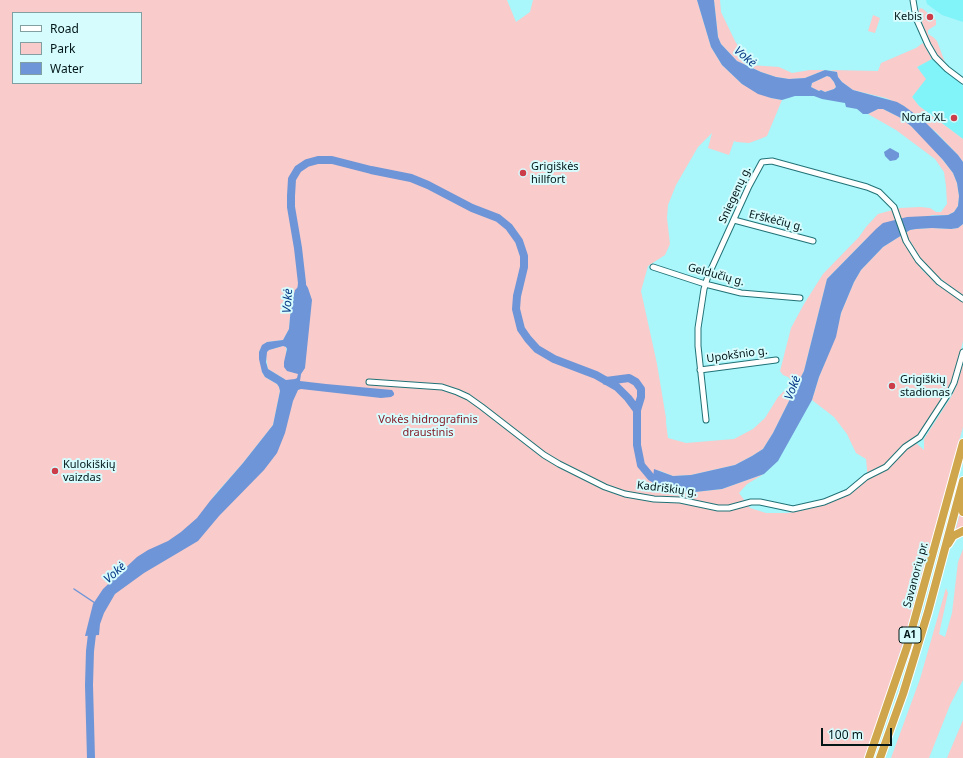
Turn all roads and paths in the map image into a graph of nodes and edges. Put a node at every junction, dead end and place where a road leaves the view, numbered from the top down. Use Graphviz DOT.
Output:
graph roads {
  1 [pos="913,0"];
  2 [pos="963,82"];
  3 [pos="734,220"];
  4 [pos="813,241"];
  5 [pos="653,267"];
  6 [pos="705,284"];
  7 [pos="800,298"];
  8 [pos="963,299"];
  9 [pos="963,352"];
  10 [pos="776,360"];
  11 [pos="700,370"];
  12 [pos="369,382"];
  13 [pos="706,420"];
  14 [pos="963,442"];
  15 [pos="962,483"];
  16 [pos="963,512"];
  17 [pos="963,531"];
  18 [pos="944,552"];
  19 [pos="869,758"];
  20 [pos="880,758"];
  1 -- 2 [label="street"];
  3 -- 4 [label="street, Erškėčių g."];
  3 -- 6 [label="street, Sniegenų g."];
  3 -- 8 [label="street, Sniegenų g."];
  5 -- 6 [label="street, Geldučių g."];
  6 -- 7 [label="street, Geldučių g."];
  6 -- 11 [label="street, Sniegenų g."];
  9 -- 12 [label="street, Kadriškių g."];
  10 -- 11 [label="street, Upokšnio g."];
  11 -- 13 [label="street, Sniegenų g."];
  14 -- 19 [label="highway, Savanorių pr. / A1"];
  15 -- 16 [label="highway"];
  15 -- 18 [label="highway, A1"];
  17 -- 18 [label="highway"];
  18 -- 20 [label="highway, A1"];
}
